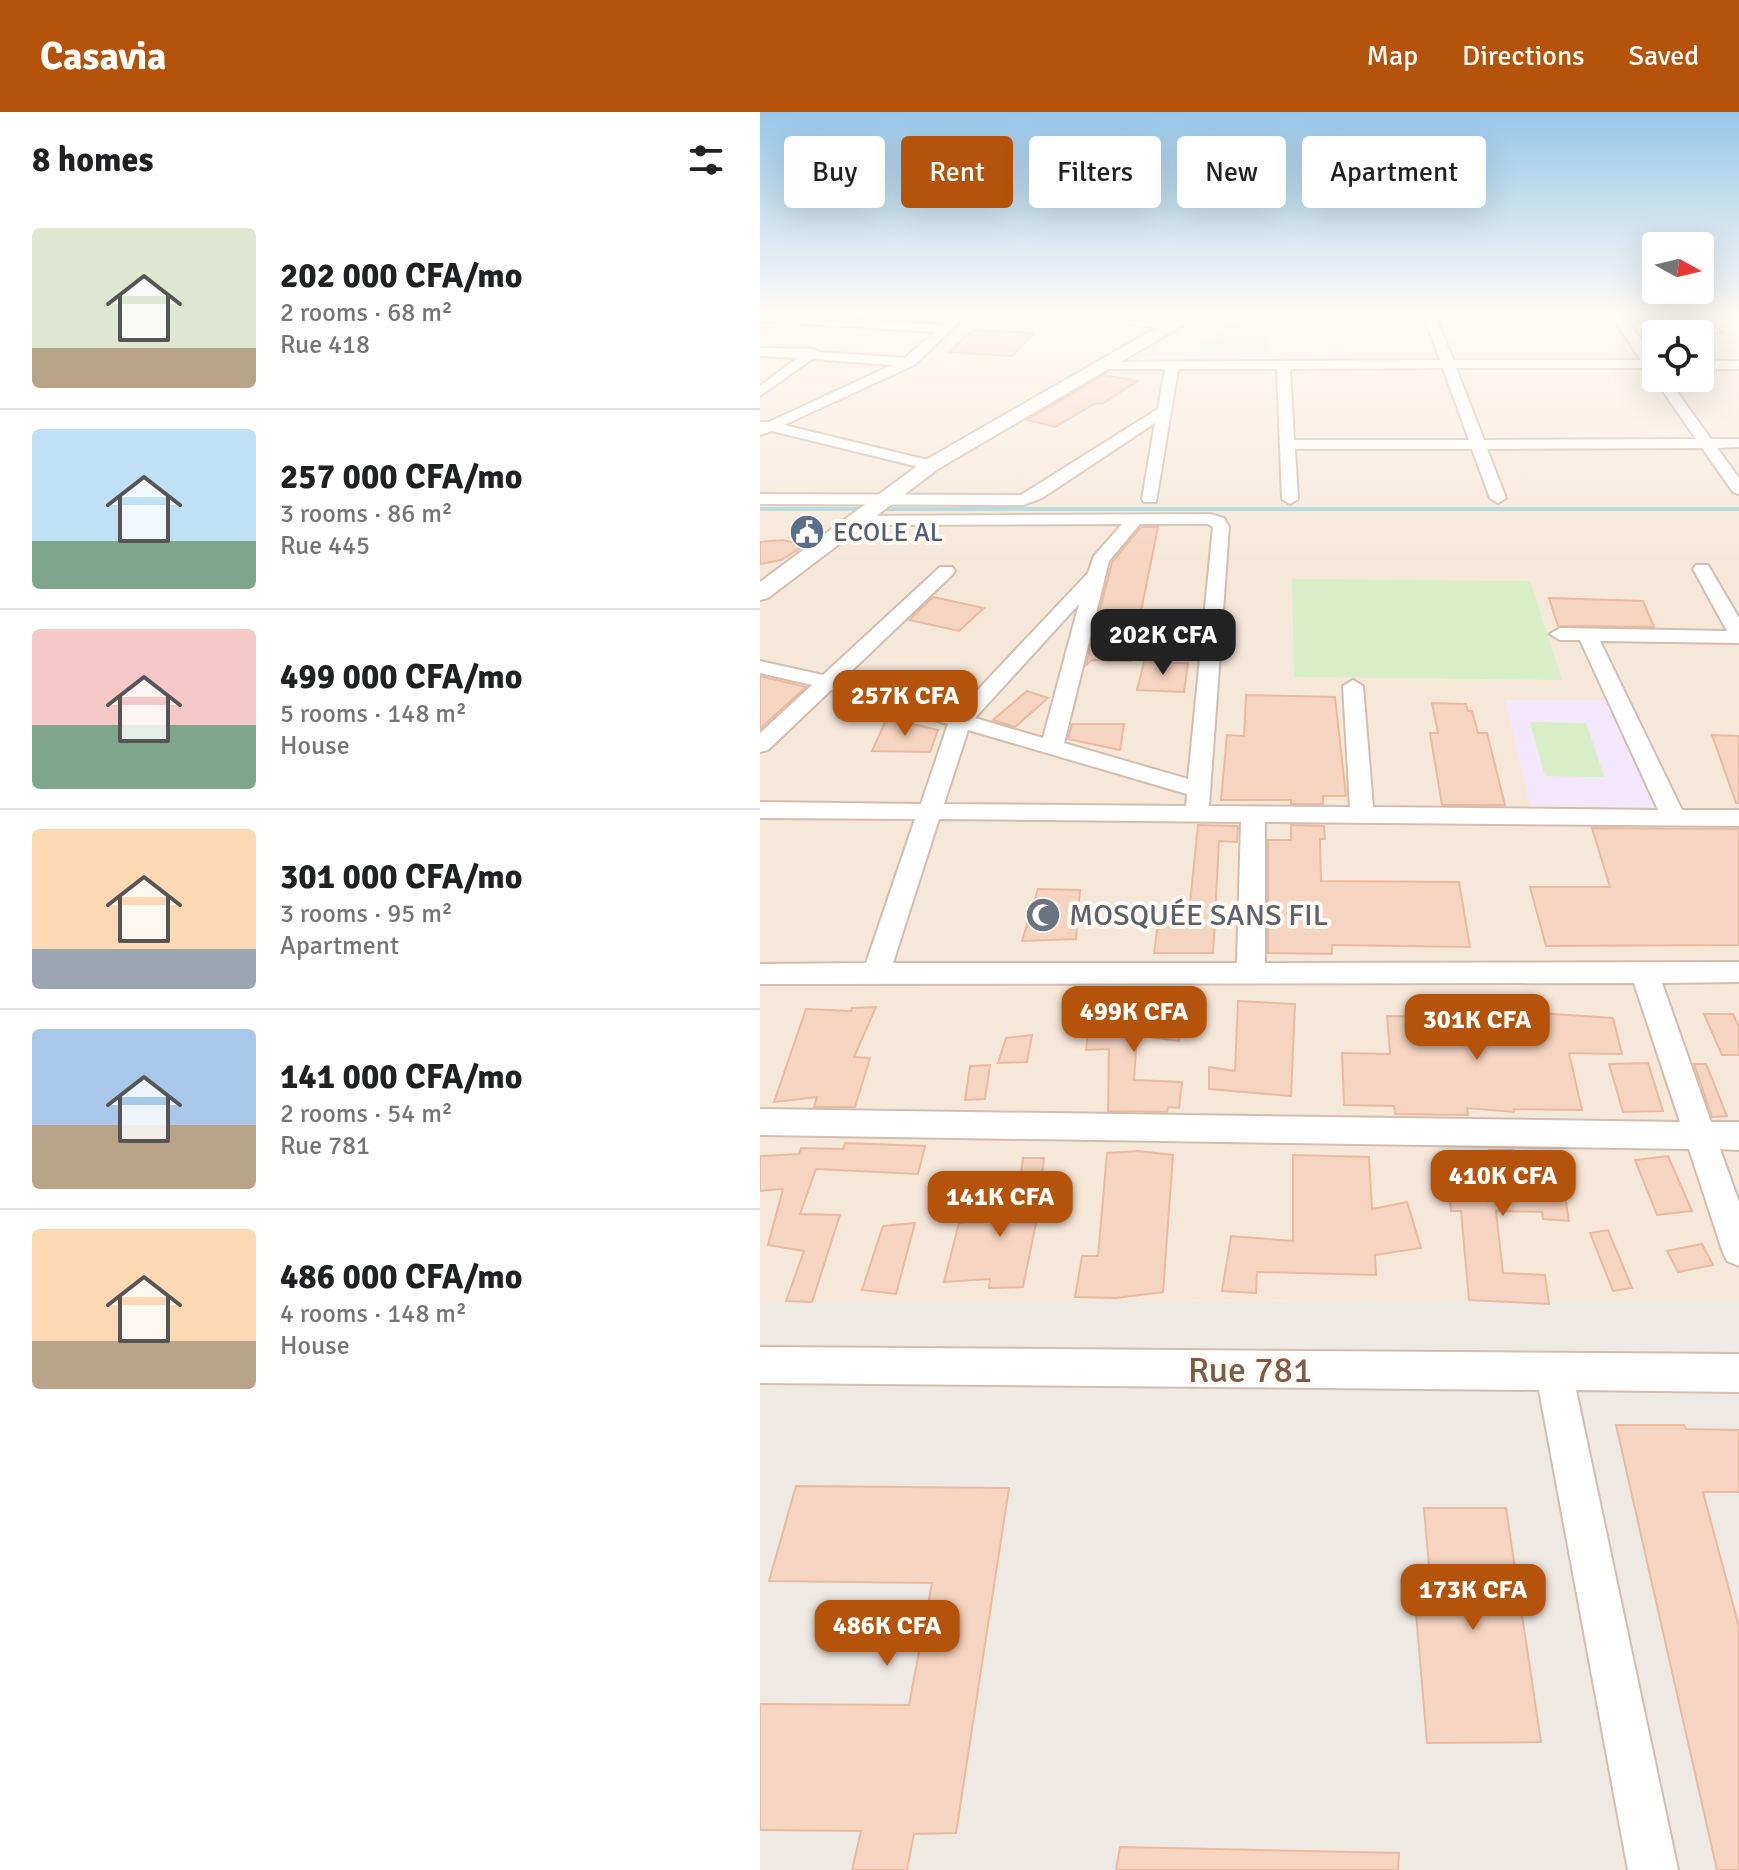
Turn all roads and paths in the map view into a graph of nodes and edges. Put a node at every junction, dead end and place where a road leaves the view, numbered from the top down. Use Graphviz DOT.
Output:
graph roads {
  1 [pos="833,396"];
  2 [pos="1048,396"];
  3 [pos="1167,396"];
  4 [pos="1285,396"];
  5 [pos="1460,396"];
  6 [pos="1673,396"];
  7 [pos="1165,410"];
  8 [pos="763,427"];
  9 [pos="1739,443"];
  10 [pos="1478,444"];
  11 [pos="1707,444"];
  12 [pos="1287,445"];
  13 [pos="931,465"];
  14 [pos="1739,489"];
  15 [pos="1498,498"];
  16 [pos="760,499"];
  17 [pos="1150,499"];
  18 [pos="1290,499"];
  19 [pos="869,511"];
  20 [pos="1136,519"];
  21 [pos="1702,569"];
  22 [pos="946,571"];
  23 [pos="1096,575"];
  24 [pos="760,593"];
  25 [pos="1560,634"];
  26 [pos="1588,636"];
  27 [pos="1739,636"];
  28 [pos="760,667"];
  29 [pos="827,682"];
  30 [pos="1353,686"];
  31 [pos="960,721"];
  32 [pos="760,745"];
  33 [pos="1052,747"];
  34 [pos="1199,802"];
  35 [pos="760,810"];
  36 [pos="930,811"];
  37 [pos="1253,814"];
  38 [pos="1362,815"];
  39 [pos="1674,818"];
  40 [pos="1739,818"];
  41 [pos="1644,972"];
  42 [pos="1739,972"];
  43 [pos="876,973"];
  44 [pos="1251,973"];
  45 [pos="760,974"];
  46 [pos="760,1122"];
  47 [pos="1699,1136"];
  48 [pos="1739,1136"];
  49 [pos="1739,1250"];
  50 [pos="760,1365"];
  51 [pos="1554,1372"];
  52 [pos="1739,1373"];
  53 [pos="1653,1870"];
  1 -- 8 [label="street"];
  2 -- 13 [label="street"];
  3 -- 7 [label="street"];
  4 -- 12 [label="street"];
  5 -- 10 [label="street"];
  6 -- 11 [label="street"];
  7 -- 17 [label="street"];
  7 -- 19 [label="street"];
  8 -- 13 [label="street"];
  9 -- 11 [label="street"];
  10 -- 11 [label="street"];
  10 -- 12 [label="street"];
  10 -- 15 [label="street"];
  11 -- 14 [label="street"];
  12 -- 18 [label="street"];
  13 -- 19 [label="street"];
  16 -- 19 [label="street"];
  19 -- 20 [label="street"];
  19 -- 24 [label="street"];
  20 -- 23 [label="street"];
  20 -- 34 [label="street"];
  21 -- 27 [label="street"];
  22 -- 29 [label="street"];
  23 -- 31 [label="street"];
  23 -- 33 [label="street"];
  25 -- 26 [label="street"];
  26 -- 27 [label="street"];
  26 -- 39 [label="street"];
  28 -- 29 [label="street"];
  29 -- 31 [label="street"];
  29 -- 32 [label="street"];
  30 -- 38 [label="street"];
  31 -- 33 [label="street"];
  31 -- 36 [label="street"];
  33 -- 34 [label="street"];
  34 -- 36 [label="street"];
  34 -- 37 [label="street"];
  35 -- 36 [label="street"];
  36 -- 43 [label="street"];
  37 -- 38 [label="street"];
  37 -- 44 [label="street"];
  38 -- 39 [label="street"];
  39 -- 40 [label="street"];
  41 -- 42 [label="street"];
  41 -- 44 [label="street"];
  41 -- 47 [label="street"];
  43 -- 44 [label="street"];
  43 -- 45 [label="street"];
  46 -- 47 [label="street"];
  47 -- 48 [label="street"];
  47 -- 49 [label="street"];
  50 -- 51 [label="street, Rue 781"];
  51 -- 52 [label="street, Rue 781"];
  51 -- 53 [label="street"];
}
